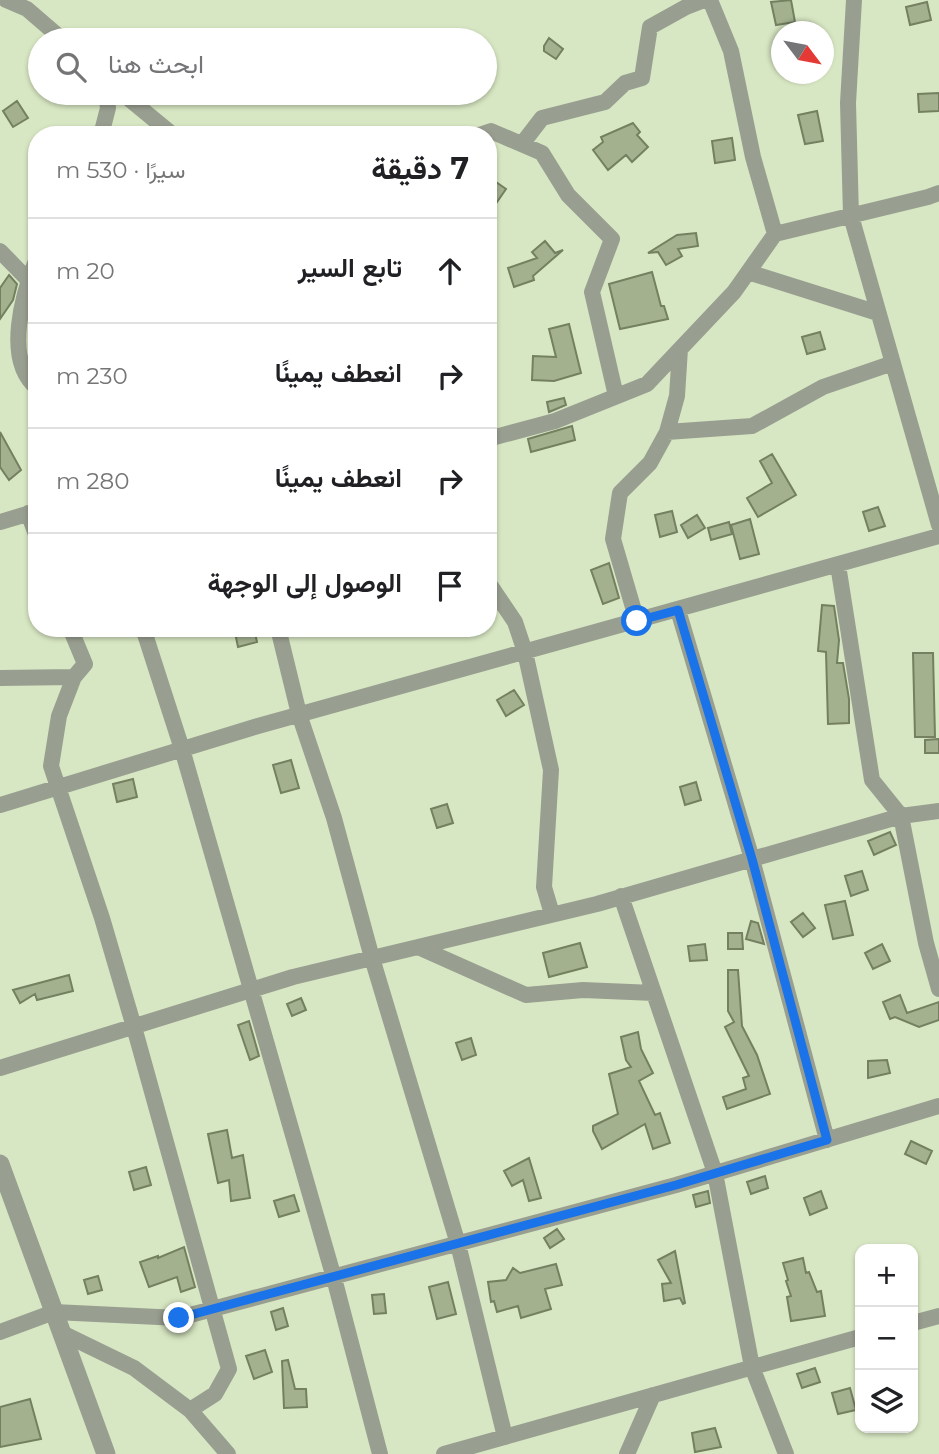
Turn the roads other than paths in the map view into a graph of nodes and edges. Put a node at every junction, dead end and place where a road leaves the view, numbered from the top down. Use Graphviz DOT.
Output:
graph roads {
  1 [pos="6,0"];
  2 [pos="704,0"];
  3 [pos="710,0"];
  4 [pos="853,0"];
  5 [pos="49,28"];
  6 [pos="108,105"];
  7 [pos="137,105"];
  8 [pos="103,126"];
  9 [pos="162,126"];
  10 [pos="497,134"];
  11 [pos="522,144"];
  12 [pos="939,193"];
  13 [pos="851,216"];
  14 [pos="775,234"];
  15 [pos="0,251"];
  16 [pos="748,272"];
  17 [pos="28,279"];
  18 [pos="28,299"];
  19 [pos="878,313"];
  20 [pos="680,349"];
  21 [pos="893,363"];
  22 [pos="28,381"];
  23 [pos="616,396"];
  24 [pos="667,432"];
  25 [pos="497,437"];
  26 [pos="28,514"];
  27 [pos="0,522"];
  28 [pos="939,525"];
  29 [pos="939,536"];
  30 [pos="838,565"];
  31 [pos="497,595"];
  32 [pos="678,610"];
  33 [pos="637,621"];
  34 [pos="74,637"];
  35 [pos="146,637"];
  36 [pos="280,637"];
  37 [pos="525,652"];
  38 [pos="74,677"];
  39 [pos="0,678"];
  40 [pos="299,715"];
  41 [pos="182,749"];
  42 [pos="57,788"];
  43 [pos="0,805"];
  44 [pos="939,811"];
  45 [pos="901,816"];
  46 [pos="752,859"];
  47 [pos="621,896"];
  48 [pos="552,914"];
  49 [pos="418,947"];
  50 [pos="372,958"];
  51 [pos="939,989"];
  52 [pos="250,990"];
  53 [pos="654,993"];
  54 [pos="135,1027"];
  55 [pos="0,1068"];
  56 [pos="939,1106"];
  57 [pos="827,1140"];
  58 [pos="0,1164"];
  59 [pos="715,1173"];
  60 [pos="458,1244"];
  61 [pos="334,1278"];
  62 [pos="212,1310"];
  63 [pos="54,1312"];
  64 [pos="939,1316"];
  65 [pos="918,1322"];
  66 [pos="0,1332"];
  67 [pos="62,1333"];
  68 [pos="855,1338"];
  69 [pos="752,1367"];
  70 [pos="653,1395"];
  71 [pos="190,1410"];
  72 [pos="505,1437"];
  73 [pos="106,1454"];
  74 [pos="228,1454"];
  75 [pos="380,1454"];
  76 [pos="444,1454"];
  77 [pos="627,1454"];
  78 [pos="786,1454"];
  1 -- 5 [label="street"];
  2 -- 11 [label="street"];
  3 -- 14 [label="street"];
  4 -- 13 [label="street"];
  6 -- 8 [label="street"];
  7 -- 9 [label="street"];
  10 -- 11 [label="street"];
  11 -- 23 [label="street"];
  12 -- 13 [label="street"];
  13 -- 14 [label="street"];
  13 -- 19 [label="street"];
  14 -- 16 [label="street"];
  15 -- 17 [label="street"];
  16 -- 19 [label="street"];
  16 -- 20 [label="street"];
  18 -- 22 [label="street"];
  19 -- 21 [label="street"];
  20 -- 23 [label="street"];
  20 -- 24 [label="street"];
  21 -- 24 [label="street"];
  21 -- 28 [label="street"];
  23 -- 25 [label="street"];
  24 -- 33 [label="street"];
  26 -- 27 [label="street"];
  29 -- 30 [label="street"];
  30 -- 32 [label="street"];
  30 -- 45 [label="street"];
  31 -- 37 [label="street"];
  32 -- 33 [label="street"];
  32 -- 46 [label="street"];
  33 -- 37 [label="street"];
  34 -- 38 [label="street"];
  35 -- 41 [label="street"];
  36 -- 40 [label="street"];
  37 -- 40 [label="street"];
  37 -- 48 [label="street"];
  38 -- 39 [label="street"];
  38 -- 42 [label="street"];
  40 -- 41 [label="street"];
  40 -- 50 [label="street"];
  41 -- 42 [label="street"];
  41 -- 52 [label="street"];
  42 -- 43 [label="street"];
  42 -- 54 [label="street"];
  44 -- 45 [label="street"];
  45 -- 46 [label="street"];
  45 -- 51 [label="street"];
  46 -- 47 [label="street"];
  46 -- 57 [label="street"];
  47 -- 48 [label="street"];
  47 -- 53 [label="street"];
  48 -- 49 [label="street"];
  49 -- 50 [label="street"];
  49 -- 53 [label="street"];
  50 -- 52 [label="street"];
  50 -- 60 [label="street"];
  52 -- 54 [label="street"];
  52 -- 61 [label="street"];
  53 -- 59 [label="street"];
  54 -- 55 [label="street"];
  54 -- 62 [label="street"];
  56 -- 57 [label="street"];
  57 -- 59 [label="street"];
  58 -- 63 [label="street"];
  59 -- 60 [label="street"];
  59 -- 69 [label="street"];
  60 -- 61 [label="street"];
  60 -- 72 [label="street"];
  61 -- 62 [label="street"];
  61 -- 75 [label="street"];
  62 -- 63 [label="street"];
  62 -- 71 [label="street"];
  63 -- 66 [label="street"];
  63 -- 67 [label="street"];
  64 -- 65 [label="street"];
  67 -- 71 [label="street"];
  67 -- 73 [label="street"];
  68 -- 69 [label="street"];
  69 -- 70 [label="street"];
  69 -- 78 [label="street"];
  70 -- 72 [label="street"];
  70 -- 77 [label="street"];
  71 -- 74 [label="street"];
  72 -- 76 [label="street"];
}
